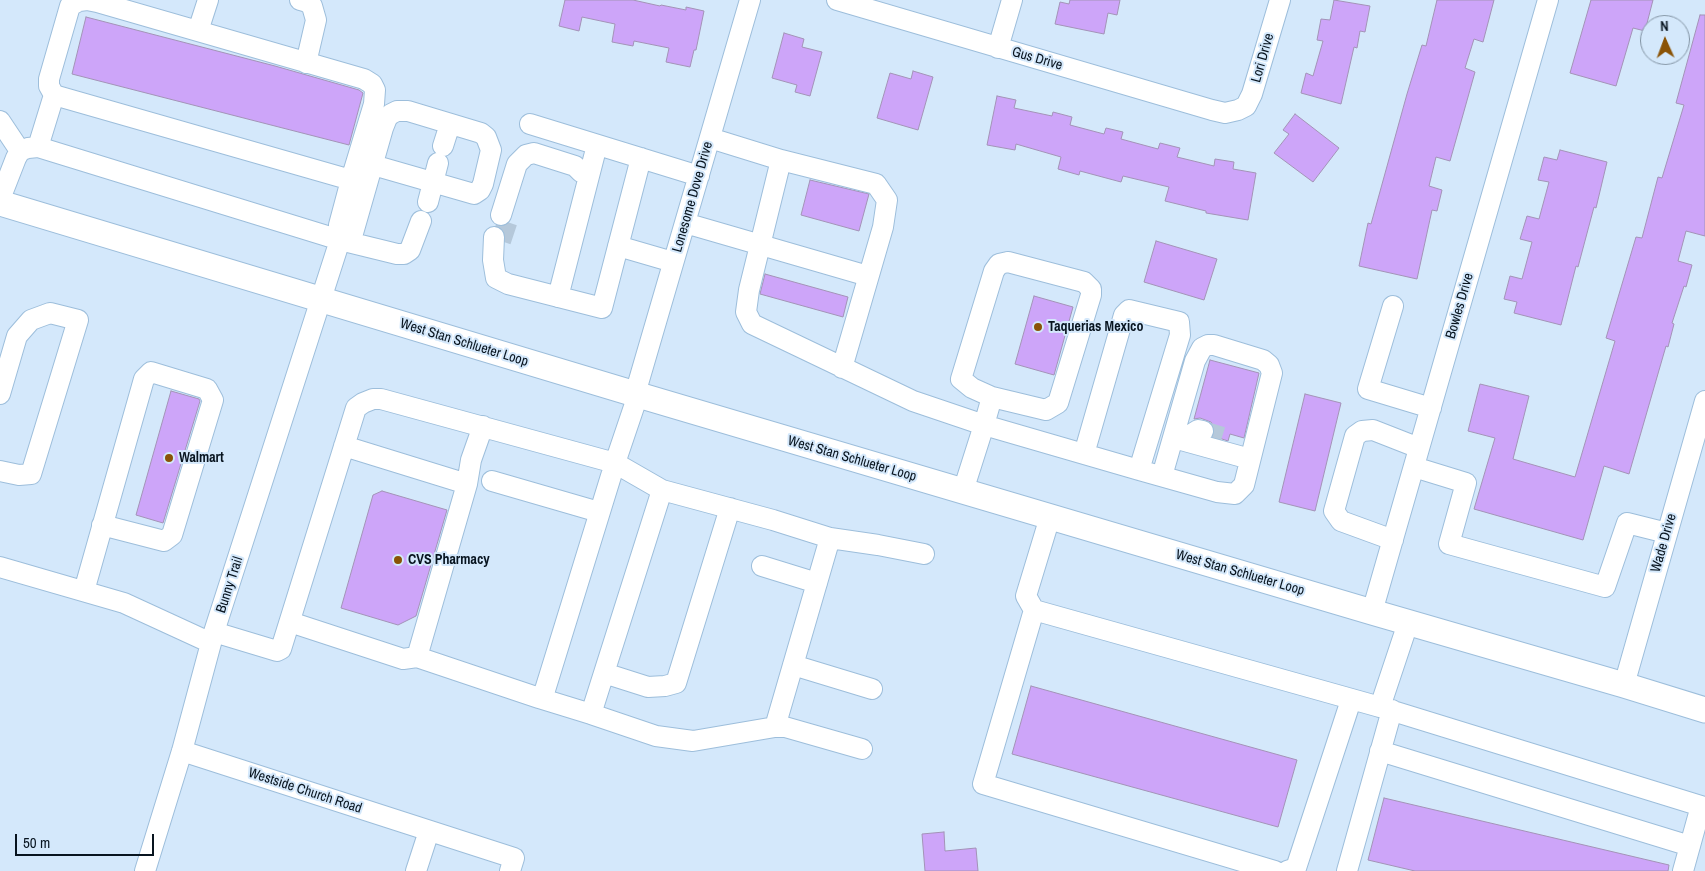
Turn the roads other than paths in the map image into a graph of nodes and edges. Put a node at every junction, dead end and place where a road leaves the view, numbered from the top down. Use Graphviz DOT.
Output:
graph roads {
  1 [pos="208,0"];
  2 [pos="300,0"];
  3 [pos="750,0"];
  4 [pos="837,0"];
  5 [pos="1012,0"];
  6 [pos="1280,0"];
  7 [pos="1548,0"];
  8 [pos="198,31"];
  9 [pos="998,48"];
  10 [pos="306,63"];
  11 [pos="54,95"];
  12 [pos="1238,110"];
  13 [pos="0,121"];
  14 [pos="450,124"];
  15 [pos="530,124"];
  16 [pos="710,138"];
  17 [pos="598,145"];
  18 [pos="29,149"];
  19 [pos="641,158"];
  20 [pos="781,160"];
  21 [pos="373,165"];
  22 [pos="585,173"];
  23 [pos="699,176"];
  24 [pos="351,180"];
  25 [pos="433,182"];
  26 [pos="0,199"];
  27 [pos="428,202"];
  28 [pos="0,203"];
  29 [pos="505,216"];
  30 [pos="422,220"];
  31 [pos="685,223"];
  32 [pos="340,240"];
  33 [pos="496,244"];
  34 [pos="760,244"];
  35 [pos="618,246"];
  36 [pos="674,262"];
  37 [pos="868,276"];
  38 [pos="558,298"];
  39 [pos="321,300"];
  40 [pos="1393,306"];
  41 [pos="842,368"];
  42 [pos="0,394"];
  43 [pos="636,395"];
  44 [pos="992,397"];
  45 [pos="1705,401"];
  46 [pos="1431,408"];
  47 [pos="984,425"];
  48 [pos="483,426"];
  49 [pos="1203,431"];
  50 [pos="1178,439"];
  51 [pos="1229,439"];
  52 [pos="344,446"];
  53 [pos="1419,448"];
  54 [pos="1084,454"];
  55 [pos="1247,458"];
  56 [pos="615,463"];
  57 [pos="1414,467"];
  58 [pos="1138,470"];
  59 [pos="0,471"];
  60 [pos="1162,476"];
  61 [pos="492,481"];
  62 [pos="466,484"];
  63 [pos="662,490"];
  64 [pos="962,491"];
  65 [pos="730,508"];
  66 [pos="599,512"];
  67 [pos="1050,517"];
  68 [pos="102,525"];
  69 [pos="1667,533"];
  70 [pos="830,538"];
  71 [pos="1393,540"];
  72 [pos="924,554"];
  73 [pos="762,566"];
  74 [pos="0,567"];
  75 [pos="817,583"];
  76 [pos="84,591"];
  77 [pos="1034,610"];
  78 [pos="1372,612"];
  79 [pos="290,622"];
  80 [pos="1408,623"];
  81 [pos="213,638"];
  82 [pos="417,657"];
  83 [pos="793,664"];
  84 [pos="604,673"];
  85 [pos="1624,685"];
  86 [pos="872,689"];
  87 [pos="539,698"];
  88 [pos="1351,700"];
  89 [pos="1386,708"];
  90 [pos="1705,710"];
  91 [pos="591,714"];
  92 [pos="775,727"];
  93 [pos="862,749"];
  94 [pos="182,751"];
  95 [pos="1380,751"];
  96 [pos="429,831"];
  97 [pos="1690,846"];
  98 [pos="145,871"];
  99 [pos="416,871"];
  100 [pos="510,871"];
  101 [pos="1275,871"];
  102 [pos="1286,871"];
  103 [pos="1346,871"];
  104 [pos="1683,871"];
  1 -- 8 [label="street"];
  2 -- 10 [label="street"];
  3 -- 16 [label="street, Lonesome Dove Drive"];
  4 -- 9 [label="street, Gus Drive"];
  5 -- 9 [label="street"];
  6 -- 12 [label="street, Lori Drive"];
  7 -- 46 [label="street, Bowles Drive"];
  8 -- 10 [label="street"];
  8 -- 11 [label="street"];
  9 -- 12 [label="street, Gus Drive"];
  10 -- 24 [label="street"];
  11 -- 18 [label="street"];
  11 -- 24 [label="street"];
  13 -- 18 [label="street"];
  14 -- 21 [label="street"];
  14 -- 25 [label="street"];
  14 -- 25 [label="street"];
  15 -- 17 [label="street"];
  16 -- 20 [label="street"];
  16 -- 23 [label="street, Lonesome Dove Drive"];
  17 -- 19 [label="street"];
  17 -- 22 [label="street"];
  18 -- 26 [label="street"];
  18 -- 32 [label="street"];
  19 -- 23 [label="street"];
  19 -- 35 [label="street"];
  20 -- 34 [label="street"];
  20 -- 37 [label="street"];
  21 -- 25 [label="street"];
  21 -- 32 [label="street"];
  22 -- 29 [label="street"];
  22 -- 38 [label="street"];
  23 -- 31 [label="street, Lonesome Dove Drive"];
  24 -- 32 [label="street"];
  25 -- 27 [label="street"];
  28 -- 39 [label="main road, West Stan Schlueter Loop"];
  30 -- 32 [label="street"];
  31 -- 34 [label="street"];
  31 -- 36 [label="street, Lonesome Dove Drive"];
  32 -- 39 [label="street, Bunny Trail"];
  33 -- 38 [label="street"];
  34 -- 37 [label="street"];
  34 -- 41 [label="street"];
  35 -- 36 [label="street"];
  35 -- 38 [label="street"];
  36 -- 43 [label="street, Lonesome Dove Drive"];
  37 -- 41 [label="street"];
  39 -- 43 [label="main road, West Stan Schlueter Loop"];
  39 -- 81 [label="street, Bunny Trail"];
  40 -- 46 [label="street"];
  41 -- 47 [label="street"];
  42 -- 59 [label="street"];
  43 -- 56 [label="street, Lonesome Dove Drive"];
  43 -- 64 [label="main road, West Stan Schlueter Loop"];
  44 -- 44 [label="street"];
  44 -- 47 [label="street"];
  45 -- 69 [label="street, Wade Drive"];
  46 -- 53 [label="street, Bowles Drive"];
  47 -- 54 [label="street"];
  47 -- 64 [label="street"];
  48 -- 52 [label="street"];
  48 -- 56 [label="street"];
  48 -- 62 [label="street"];
  49 -- 50 [label="street"];
  50 -- 55 [label="street"];
  50 -- 55 [label="street"];
  50 -- 60 [label="street"];
  51 -- 55 [label="street"];
  52 -- 62 [label="street"];
  52 -- 79 [label="street"];
  53 -- 57 [label="street, Bowles Drive"];
  53 -- 71 [label="street"];
  54 -- 58 [label="street"];
  54 -- 58 [label="street"];
  55 -- 60 [label="street"];
  56 -- 63 [label="street"];
  56 -- 66 [label="street, Lonesome Dove Drive"];
  57 -- 69 [label="street"];
  57 -- 71 [label="street, Bowles Drive"];
  58 -- 60 [label="street"];
  61 -- 66 [label="street"];
  62 -- 82 [label="street"];
  63 -- 65 [label="street"];
  63 -- 84 [label="street"];
  64 -- 67 [label="main road, West Stan Schlueter Loop"];
  65 -- 70 [label="street"];
  65 -- 84 [label="street"];
  66 -- 87 [label="street, Lonesome Dove Drive"];
  67 -- 77 [label="street"];
  67 -- 78 [label="main road, West Stan Schlueter Loop"];
  68 -- 68 [label="street"];
  68 -- 76 [label="street"];
  69 -- 85 [label="street, Wade Drive"];
  70 -- 72 [label="street"];
  70 -- 75 [label="street"];
  71 -- 78 [label="street, Bowles Drive"];
  73 -- 75 [label="street"];
  74 -- 76 [label="street"];
  75 -- 83 [label="street"];
  76 -- 81 [label="street"];
  77 -- 88 [label="street"];
  77 -- 101 [label="street"];
  78 -- 80 [label="main road, West Stan Schlueter Loop"];
  79 -- 81 [label="street"];
  79 -- 82 [label="street"];
  80 -- 85 [label="main road, West Stan Schlueter Loop"];
  80 -- 89 [label="street"];
  81 -- 94 [label="street, Bunny Trail"];
  82 -- 87 [label="street"];
  83 -- 86 [label="street"];
  83 -- 92 [label="street"];
  84 -- 91 [label="street"];
  85 -- 90 [label="main road, West Stan Schlueter Loop"];
  87 -- 91 [label="street"];
  88 -- 89 [label="street"];
  88 -- 102 [label="street"];
  89 -- 95 [label="street"];
  89 -- 97 [label="street"];
  91 -- 92 [label="street"];
  92 -- 93 [label="street"];
  94 -- 96 [label="street, Westside Church Road"];
  94 -- 98 [label="street, Bunny Trail"];
  95 -- 97 [label="street"];
  95 -- 103 [label="street"];
  96 -- 99 [label="street"];
  96 -- 100 [label="street, Westside Church Road"];
  97 -- 104 [label="street"];
}
